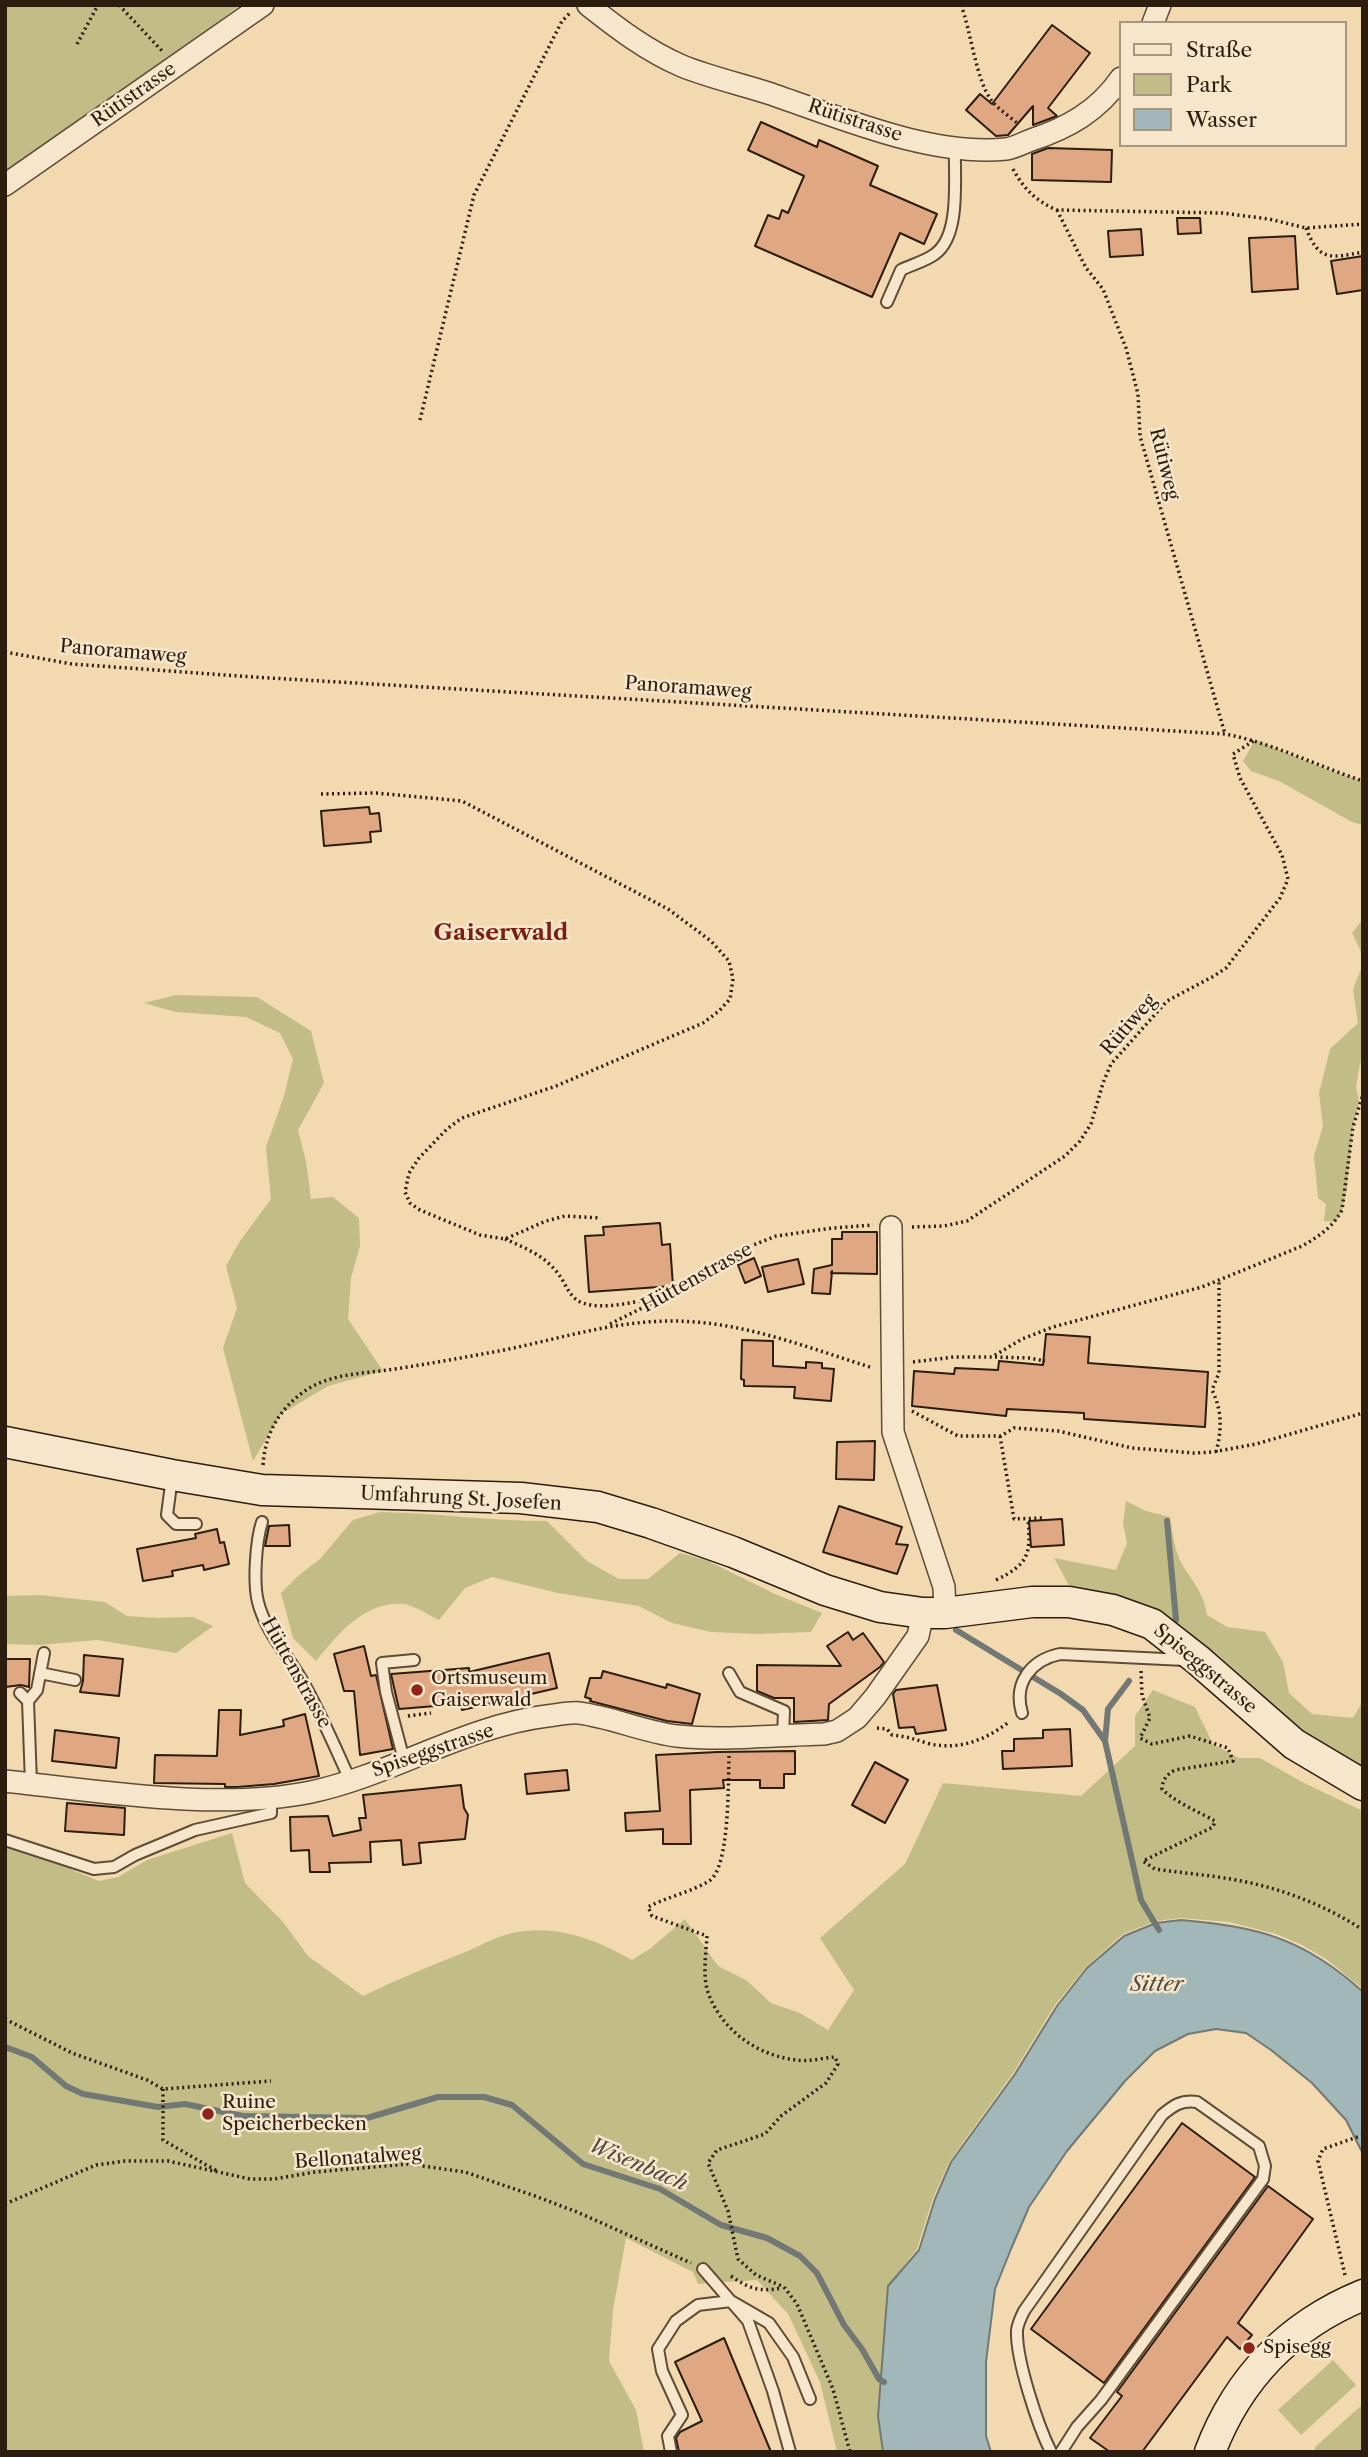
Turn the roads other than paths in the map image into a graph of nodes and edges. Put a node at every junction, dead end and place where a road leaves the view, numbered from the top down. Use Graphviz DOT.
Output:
graph roads {
  1 [pos="263,5"];
  2 [pos="588,5"];
  3 [pos="1120,80"];
  4 [pos="955,150"];
  5 [pos="5,185"];
  6 [pos="887,302"];
  7 [pos="891,1227"];
  8 [pos="5,1442"];
  9 [pos="172,1475"];
  10 [pos="262,1522"];
  11 [pos="196,1524"];
  12 [pos="934,1613"];
  13 [pos="44,1653"];
  14 [pos="414,1660"];
  15 [pos="1198,1660"];
  16 [pos="40,1673"];
  17 [pos="729,1673"];
  18 [pos="75,1680"];
  19 [pos="1019,1715"];
  20 [pos="783,1735"];
  21 [pos="404,1760"];
  22 [pos="350,1780"];
  23 [pos="5,1781"];
  24 [pos="31,1783"];
  25 [pos="1363,1785"];
  26 [pos="271,1797"];
  27 [pos="5,1840"];
  28 [pos="699,2264"];
  29 [pos="1356,2292"];
  30 [pos="730,2301"];
  31 [pos="810,2399"];
  32 [pos="671,2452"];
  33 [pos="790,2452"];
  34 [pos="1051,2452"];
  35 [pos="1061,2452"];
  36 [pos="1210,2452"];
  1 -- 5 [label="street, Rütistrasse"];
  2 -- 4 [label="street, Rütistrasse"];
  3 -- 4 [label="street, Rütistrasse"];
  4 -- 6 [label="lane"];
  7 -- 12 [label="street"];
  8 -- 9 [label="street, Umfahrung St. Josefen"];
  9 -- 11 [label="lane"];
  9 -- 12 [label="street, Umfahrung St. Josefen"];
  10 -- 22 [label="lane, Hüttenstrasse"];
  12 -- 15 [label="street, Spiseggstrasse"];
  12 -- 20 [label="street, Spiseggstrasse"];
  13 -- 16 [label="lane"];
  14 -- 21 [label="lane"];
  15 -- 19 [label="lane"];
  15 -- 25 [label="street, Spiseggstrasse"];
  16 -- 18 [label="lane"];
  16 -- 24 [label="lane"];
  17 -- 20 [label="lane"];
  20 -- 21 [label="street, Spiseggstrasse"];
  21 -- 22 [label="street, Spiseggstrasse"];
  22 -- 26 [label="street, Spiseggstrasse"];
  23 -- 24 [label="street, Spiseggstrasse"];
  24 -- 26 [label="street, Spiseggstrasse"];
  26 -- 27 [label="lane"];
  28 -- 30 [label="lane"];
  29 -- 36 [label="street"];
  30 -- 31 [label="lane"];
  30 -- 32 [label="lane"];
  30 -- 33 [label="lane"];
  34 -- 35 [label="lane"];
}
